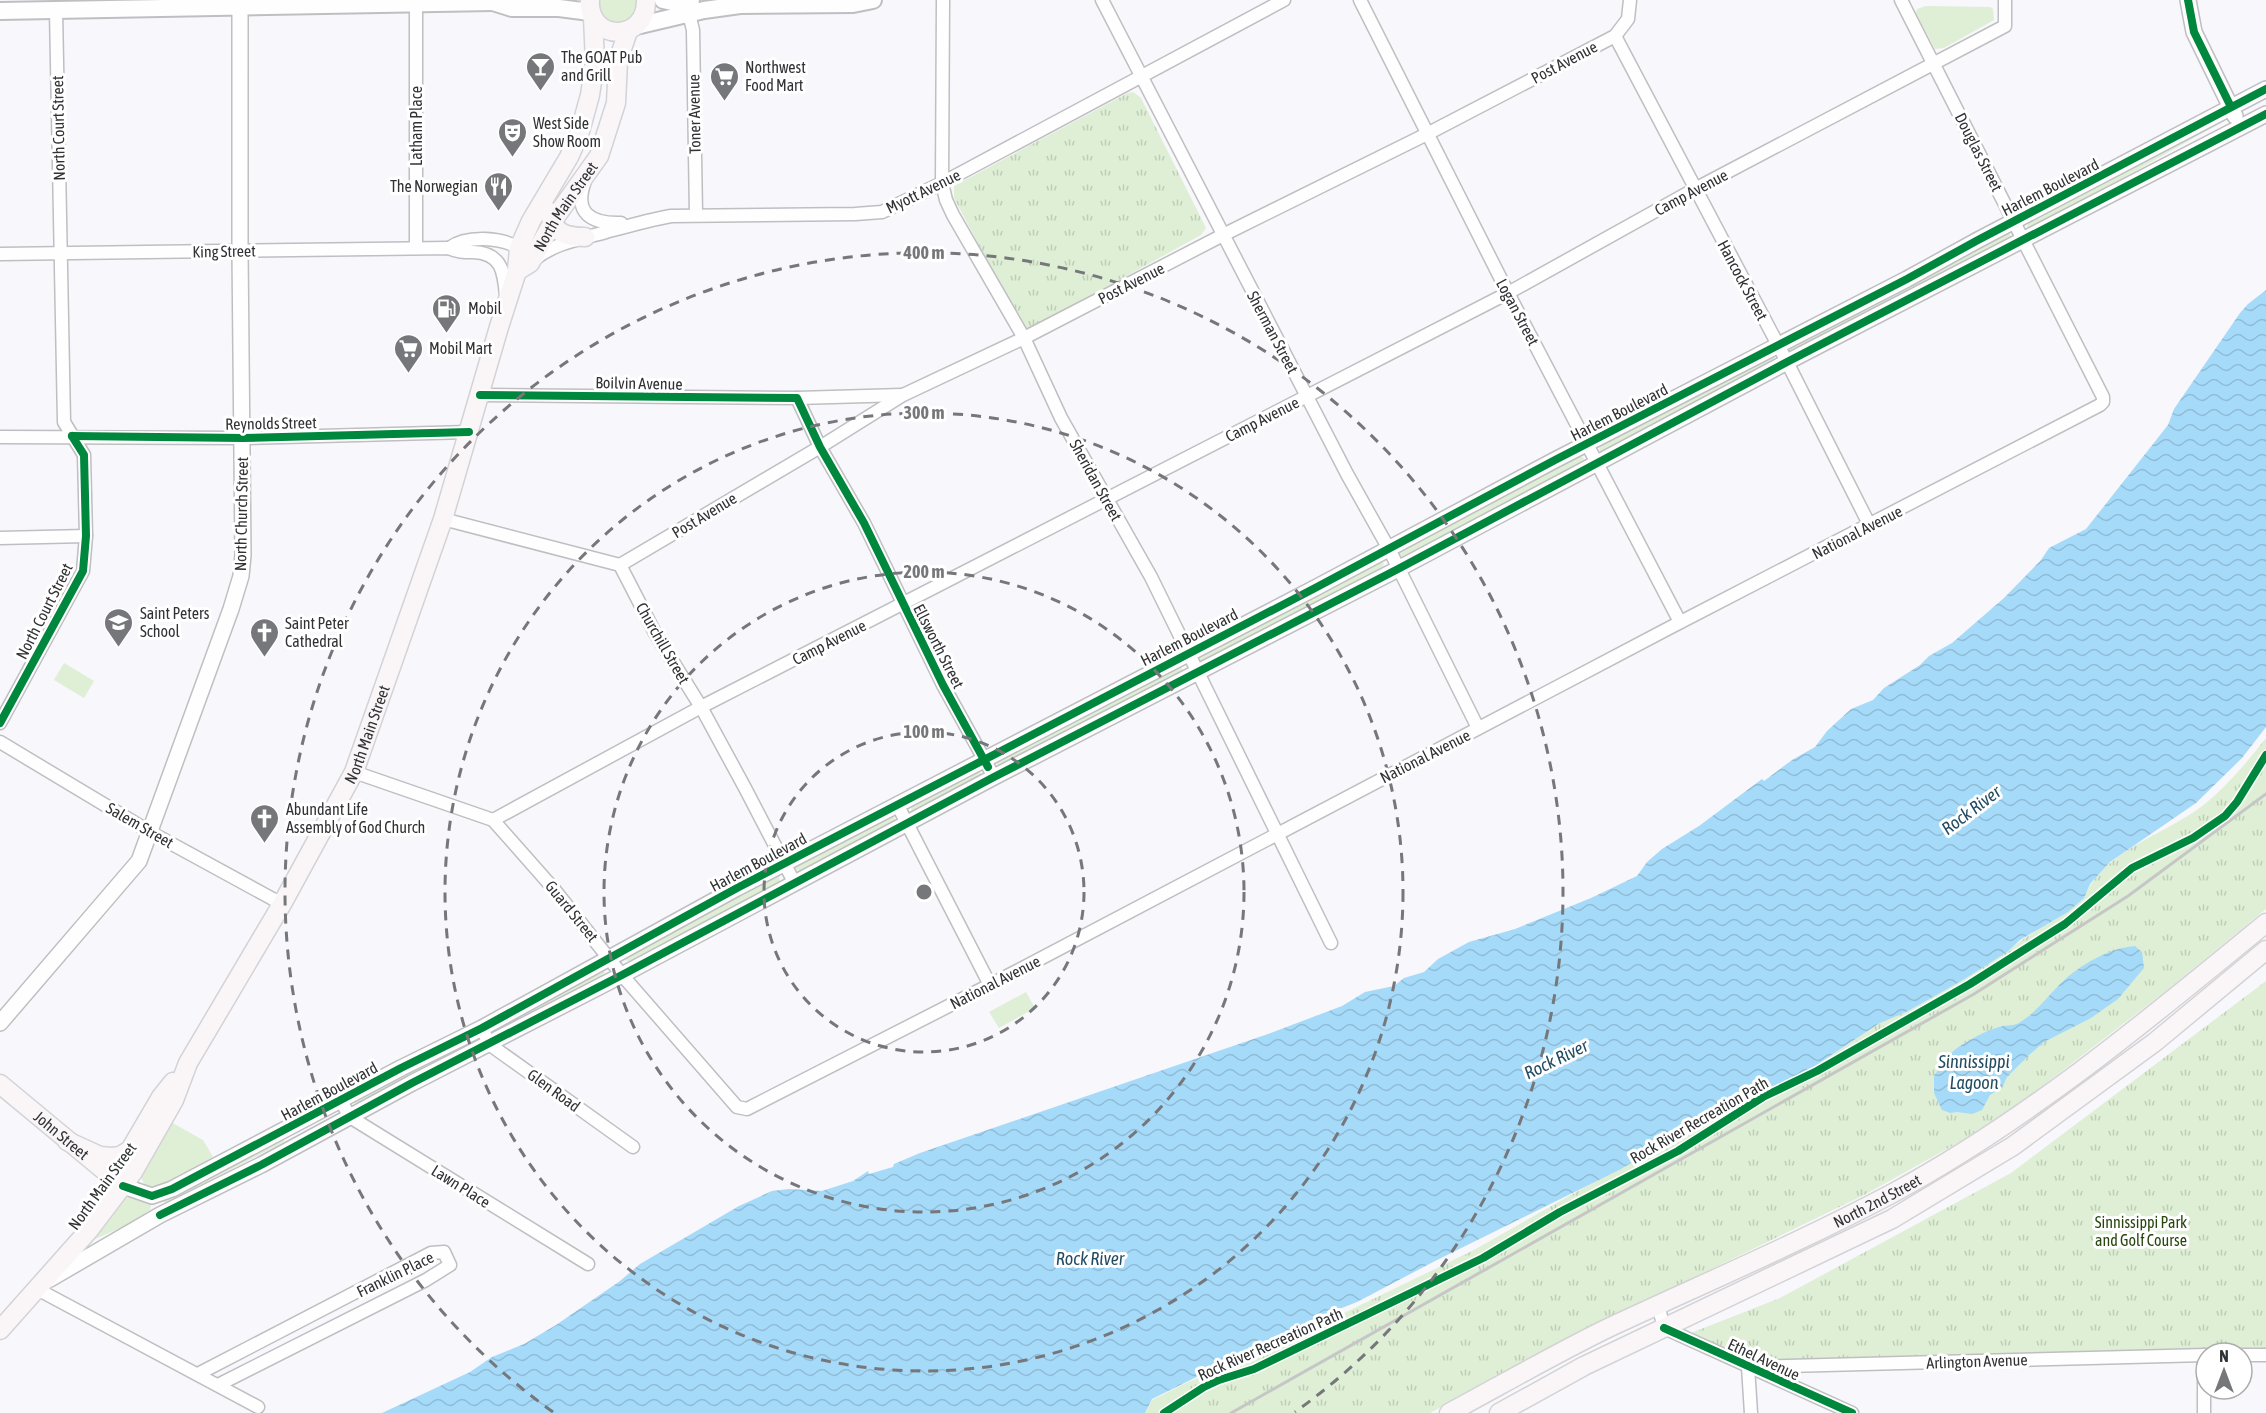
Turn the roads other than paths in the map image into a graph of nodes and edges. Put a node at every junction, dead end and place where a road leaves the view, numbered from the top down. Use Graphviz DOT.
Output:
graph roads {
  1 [pos="646,0"];
  2 [pos="663,0"];
  3 [pos="873,0"];
  4 [pos="943,0"];
  5 [pos="1102,0"];
  6 [pos="1284,0"];
  7 [pos="1360,0"];
  8 [pos="1630,0"];
  9 [pos="1901,0"];
  10 [pos="2005,0"];
  11 [pos="2188,0"];
  12 [pos="494,1"];
  13 [pos="313,2"];
  14 [pos="416,4"];
  15 [pos="121,5"];
  16 [pos="240,7"];
  17 [pos="690,7"];
  18 [pos="591,10"];
  19 [pos="0,11"];
  20 [pos="56,11"];
  21 [pos="632,29"];
  22 [pos="1615,36"];
  23 [pos="1934,63"];
  24 [pos="1139,76"];
  25 [pos="2266,89"];
  26 [pos="2231,107"];
  27 [pos="2266,114"];
  28 [pos="2241,127"];
  29 [pos="1427,134"];
  30 [pos="569,157"];
  31 [pos="589,172"];
  32 [pos="942,183"];
  33 [pos="1695,189"];
  34 [pos="696,215"];
  35 [pos="2014,221"];
  36 [pos="638,223"];
  37 [pos="552,224"];
  38 [pos="1223,235"];
  39 [pos="585,237"];
  40 [pos="2024,241"];
  41 [pos="416,248"];
  42 [pos="449,248"];
  43 [pos="519,248"];
  44 [pos="240,251"];
  45 [pos="0,254"];
  46 [pos="60,254"];
  47 [pos="524,267"];
  48 [pos="1508,293"];
  49 [pos="506,304"];
  50 [pos="1024,338"];
  51 [pos="1777,344"];
  52 [pos="1787,362"];
  53 [pos="480,395"];
  54 [pos="903,395"];
  55 [pos="1307,396"];
  56 [pos="797,398"];
  57 [pos="2103,402"];
  58 [pos="469,432"];
  59 [pos="72,436"];
  60 [pos="0,437"];
  61 [pos="243,438"];
  62 [pos="1587,444"];
  63 [pos="820,447"];
  64 [pos="1597,464"];
  65 [pos="1105,499"];
  66 [pos="442,519"];
  67 [pos="1870,526"];
  68 [pos="86,536"];
  69 [pos="0,538"];
  70 [pos="1389,549"];
  71 [pos="620,565"];
  72 [pos="1398,569"];
  73 [pos="903,604"];
  74 [pos="1680,622"];
  75 [pos="1187,653"];
  76 [pos="1197,673"];
  77 [pos="700,707"];
  78 [pos="0,723"];
  79 [pos="1478,728"];
  80 [pos="0,742"];
  81 [pos="984,759"];
  82 [pos="354,772"];
  83 [pos="994,777"];
  84 [pos="897,804"];
  85 [pos="493,820"];
  86 [pos="908,824"];
  87 [pos="150,832"];
  88 [pos="1277,833"];
  89 [pos="784,863"];
  90 [pos="794,882"];
  91 [pos="282,904"];
  92 [pos="2266,923"];
  93 [pos="1331,943"];
  94 [pos="2266,950"];
  95 [pos="610,958"];
  96 [pos="622,975"];
  97 [pos="990,985"];
  98 [pos="0,1023"];
  99 [pos="482,1028"];
  100 [pos="489,1044"];
  101 [pos="188,1063"];
  102 [pos="0,1084"];
  103 [pos="341,1101"];
  104 [pos="747,1109"];
  105 [pos="350,1117"];
  106 [pos="67,1142"];
  107 [pos="633,1147"];
  108 [pos="123,1186"];
  109 [pos="152,1196"];
  110 [pos="160,1215"];
  111 [pos="588,1264"];
  112 [pos="38,1288"];
  113 [pos="1658,1305"];
  114 [pos="1664,1328"];
  115 [pos="0,1330"];
  116 [pos="2194,1355"];
  117 [pos="1748,1367"];
  118 [pos="198,1374"];
  119 [pos="218,1385"];
  120 [pos="258,1407"];
  121 [pos="1449,1413"];
  122 [pos="1498,1413"];
  123 [pos="1751,1413"];
  124 [pos="1852,1413"];
  1 -- 21 [label="main road, North Main Street"];
  2 -- 17 [label="main road"];
  3 -- 17 [label="main road"];
  4 -- 32 [label="street, Sheridan Street"];
  5 -- 24 [label="street, Sherman Street"];
  6 -- 24 [label="street, Myott Avenue"];
  7 -- 29 [label="street, Logan Street"];
  8 -- 22 [label="street, Post Avenue"];
  9 -- 23 [label="street, Douglas Street"];
  10 -- 23 [label="street, Camp Avenue"];
  11 -- 26 [label="street"];
  12 -- 14 [label="main road"];
  12 -- 18 [label="main road"];
  13 -- 14 [label="main road"];
  13 -- 16 [label="main road"];
  14 -- 41 [label="street, Latham Place"];
  15 -- 16 [label="main road"];
  15 -- 20 [label="main road"];
  16 -- 44 [label="street, North Church Street"];
  17 -- 21 [label="main road"];
  17 -- 34 [label="street, Toner Avenue"];
  18 -- 21 [label="main road"];
  18 -- 30 [label="main road, North Main Street"];
  19 -- 20 [label="main road"];
  20 -- 46 [label="street, North Court Street"];
  21 -- 31 [label="main road, North Main Street"];
  22 -- 29 [label="street, Post Avenue"];
  22 -- 33 [label="street, Hancock Street"];
  23 -- 33 [label="street, Camp Avenue"];
  23 -- 35 [label="street, Douglas Street"];
  24 -- 32 [label="street, Myott Avenue"];
  24 -- 38 [label="street, Sherman Street"];
  25 -- 26 [label="street, Harlem Boulevard"];
  26 -- 28 [label="street"];
  26 -- 35 [label="street, Harlem Boulevard"];
  27 -- 28 [label="street, Harlem Boulevard"];
  28 -- 40 [label="street, Harlem Boulevard"];
  29 -- 38 [label="street, Post Avenue"];
  29 -- 48 [label="street, Logan Street"];
  30 -- 37 [label="main road"];
  30 -- 43 [label="main road, North Main Street"];
  31 -- 36 [label="street"];
  31 -- 37 [label="main road, North Main Street"];
  32 -- 34 [label="street, Myott Avenue"];
  32 -- 50 [label="street, Sheridan Street"];
  33 -- 48 [label="street, Camp Avenue"];
  33 -- 51 [label="street, Hancock Street"];
  34 -- 36 [label="street, Myott Avenue"];
  35 -- 40 [label="street, Douglas Street"];
  35 -- 51 [label="street, Harlem Boulevard"];
  36 -- 39 [label="street, Myott Avenue"];
  37 -- 39 [label="main road"];
  37 -- 47 [label="main road, North Main Street"];
  38 -- 50 [label="street, Post Avenue"];
  38 -- 55 [label="street, Sherman Street"];
  39 -- 47 [label="street, Myott Avenue"];
  40 -- 52 [label="street, Harlem Boulevard"];
  40 -- 57 [label="street, Douglas Street"];
  41 -- 42 [label="street, King Street"];
  41 -- 44 [label="street, King Street"];
  42 -- 43 [label="street, King Street"];
  42 -- 49 [label="street, King Street"];
  43 -- 47 [label="main road, North Main Street"];
  44 -- 46 [label="street, King Street"];
  44 -- 61 [label="street, North Church Street"];
  45 -- 46 [label="street, King Street"];
  46 -- 59 [label="street, North Court Street"];
  47 -- 49 [label="main road, North Main Street"];
  48 -- 55 [label="street, Camp Avenue"];
  48 -- 62 [label="street, Logan Street"];
  49 -- 53 [label="main road, North Main Street"];
  50 -- 54 [label="street, Post Avenue"];
  50 -- 65 [label="street, Sheridan Street"];
  51 -- 52 [label="street, Hancock Street"];
  51 -- 62 [label="street, Harlem Boulevard"];
  52 -- 64 [label="street, Harlem Boulevard"];
  52 -- 67 [label="street, Hancock Street"];
  53 -- 56 [label="street, Boilvin Avenue"];
  53 -- 58 [label="main road, North Main Street"];
  54 -- 56 [label="street, Boilvin Avenue"];
  54 -- 63 [label="street, Post Avenue"];
  55 -- 65 [label="street, Camp Avenue"];
  55 -- 70 [label="street, Sherman Street"];
  56 -- 63 [label="street, Ellsworth Street"];
  57 -- 67 [label="street, National Avenue"];
  58 -- 61 [label="street, Reynolds Street"];
  58 -- 66 [label="main road, North Main Street"];
  59 -- 60 [label="street, Reynolds Street"];
  59 -- 61 [label="street, Reynolds Street"];
  59 -- 68 [label="street, North Court Street"];
  61 -- 87 [label="street, North Church Street"];
  62 -- 64 [label="street, Logan Street"];
  62 -- 70 [label="street, Harlem Boulevard"];
  63 -- 71 [label="street, Post Avenue"];
  63 -- 73 [label="street, Ellsworth Street"];
  64 -- 72 [label="street, Harlem Boulevard"];
  64 -- 74 [label="street, Logan Street"];
  65 -- 73 [label="street, Camp Avenue"];
  65 -- 75 [label="street, Sheridan Street"];
  66 -- 71 [label="street"];
  66 -- 82 [label="main road, North Main Street"];
  67 -- 74 [label="street, National Avenue"];
  68 -- 69 [label="street"];
  68 -- 78 [label="street, North Court Street"];
  70 -- 72 [label="street, Sherman Street"];
  70 -- 75 [label="street, Harlem Boulevard"];
  71 -- 77 [label="street, Churchill Street"];
  72 -- 76 [label="street, Harlem Boulevard"];
  72 -- 79 [label="street, Sherman Street"];
  73 -- 77 [label="street, Camp Avenue"];
  73 -- 81 [label="street, Ellsworth Street"];
  74 -- 79 [label="street, National Avenue"];
  75 -- 76 [label="street, Sheridan Street"];
  75 -- 81 [label="street, Harlem Boulevard"];
  76 -- 83 [label="street, Harlem Boulevard"];
  76 -- 88 [label="street, Sheridan Street"];
  77 -- 85 [label="street, Camp Avenue"];
  77 -- 89 [label="street, Churchill Street"];
  79 -- 88 [label="street, National Avenue"];
  80 -- 87 [label="street, Salem Street"];
  81 -- 83 [label="street, Ellsworth Street"];
  81 -- 84 [label="street, Harlem Boulevard"];
  82 -- 85 [label="street, Guard Street"];
  82 -- 91 [label="main road, North Main Street"];
  83 -- 86 [label="street, Harlem Boulevard"];
  84 -- 86 [label="street"];
  84 -- 89 [label="street, Harlem Boulevard"];
  85 -- 95 [label="street, Guard Street"];
  86 -- 90 [label="street, Harlem Boulevard"];
  86 -- 97 [label="street"];
  87 -- 91 [label="street, Salem Street"];
  87 -- 98 [label="street, North Church Street"];
  88 -- 93 [label="street, Sheridan Street"];
  88 -- 97 [label="street, National Avenue"];
  89 -- 90 [label="street, Churchill Street"];
  89 -- 95 [label="street, Harlem Boulevard"];
  90 -- 96 [label="street, Harlem Boulevard"];
  91 -- 101 [label="main road, North Main Street"];
  92 -- 113 [label="main road, North 2nd Street"];
  94 -- 114 [label="main road, North 2nd Street"];
  95 -- 96 [label="street, Guard Street"];
  95 -- 99 [label="street, Harlem Boulevard"];
  96 -- 100 [label="street, Harlem Boulevard"];
  96 -- 104 [label="street, Guard Street"];
  97 -- 104 [label="street, National Avenue"];
  99 -- 100 [label="street"];
  99 -- 103 [label="street, Harlem Boulevard"];
  100 -- 105 [label="street, Harlem Boulevard"];
  100 -- 107 [label="street, Glen Road"];
  101 -- 106 [label="main road"];
  101 -- 108 [label="main road, North Main Street"];
  102 -- 106 [label="main road, John Street"];
  103 -- 105 [label="street, Lawn Place"];
  103 -- 109 [label="street, Harlem Boulevard"];
  105 -- 110 [label="street, Harlem Boulevard"];
  105 -- 111 [label="street, Lawn Place"];
  106 -- 108 [label="main road, John Street"];
  108 -- 109 [label="street"];
  108 -- 112 [label="main road, North Main Street"];
  109 -- 110 [label="street"];
  110 -- 112 [label="street, Harlem Boulevard"];
  112 -- 115 [label="main road, North Main Street"];
  112 -- 118 [label="street"];
  113 -- 114 [label="street"];
  113 -- 121 [label="main road, North 2nd Street"];
  114 -- 117 [label="street, Ethel Avenue"];
  114 -- 122 [label="main road, North 2nd Street"];
  116 -- 117 [label="street, Arlington Avenue"];
  117 -- 123 [label="street"];
  117 -- 124 [label="street, Ethel Avenue"];
  118 -- 119 [label="street"];
  118 -- 119 [label="street, Franklin Place"];
  119 -- 120 [label="street"];
}
